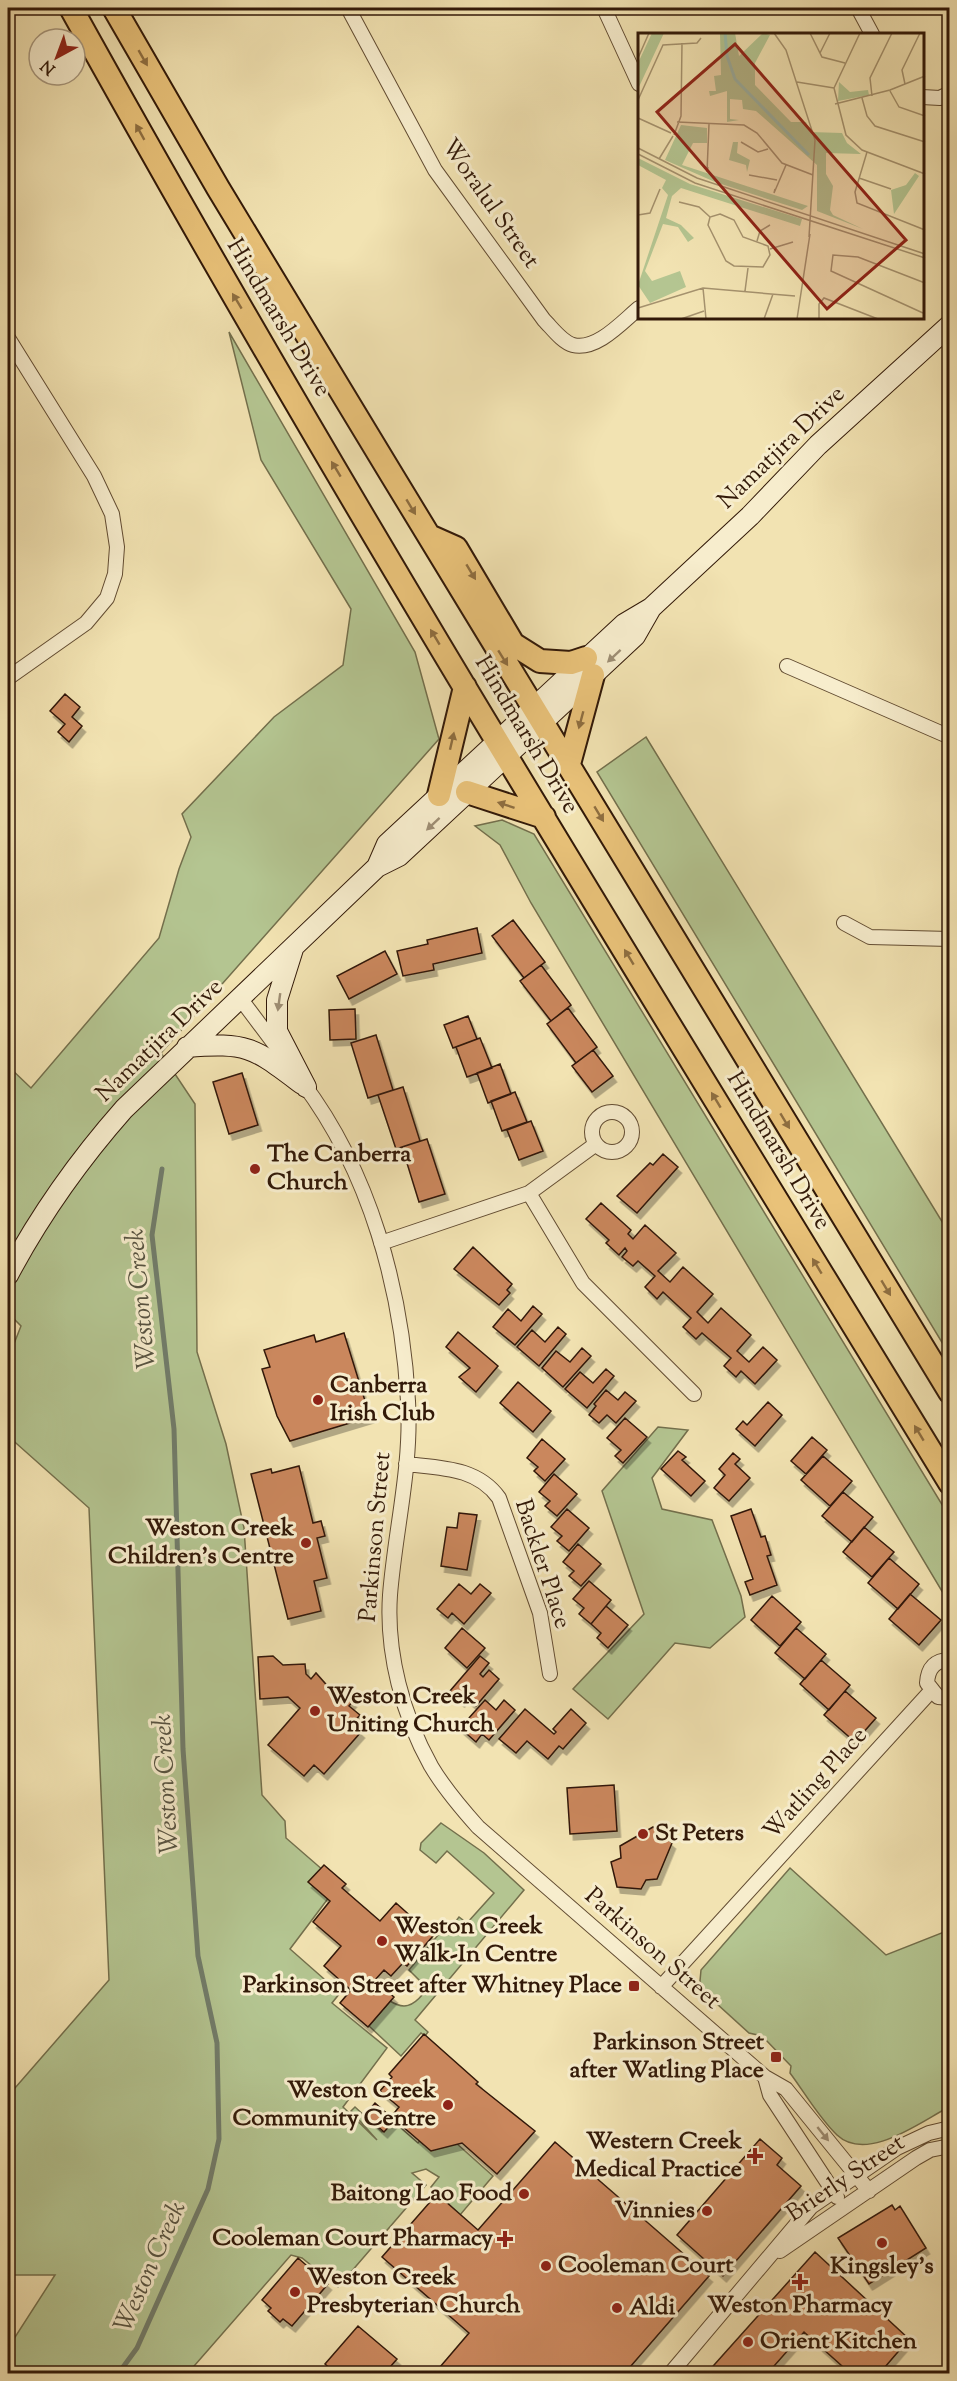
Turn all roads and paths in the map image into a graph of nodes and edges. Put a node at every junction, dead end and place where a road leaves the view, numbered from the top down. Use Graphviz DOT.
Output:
graph roads {
  1 [pos="71,8"];
  2 [pos="114,8"];
  3 [pos="348,8"];
  4 [pos="604,8"];
  5 [pos="858,8"];
  6 [pos="871,33"];
  7 [pos="638,82"];
  8 [pos="950,93"];
  9 [pos="924,97"];
  10 [pos="638,309"];
  11 [pos="950,325"];
  12 [pos="8,338"];
  13 [pos="429,536"];
  14 [pos="787,666"];
  15 [pos="590,667"];
  16 [pos="8,678"];
  17 [pos="465,687"];
  18 [pos="538,715"];
  19 [pos="950,737"];
  20 [pos="502,749"];
  21 [pos="569,764"];
  22 [pos="467,792"];
  23 [pos="440,795"];
  24 [pos="544,817"];
  25 [pos="377,867"];
  26 [pos="844,923"];
  27 [pos="950,939"];
  28 [pos="293,946"];
  29 [pos="240,998"];
  30 [pos="187,1047"];
  31 [pos="306,1087"];
  32 [pos="596,1144"];
  33 [pos="529,1193"];
  34 [pos="381,1243"];
  35 [pos="8,1275"];
  36 [pos="950,1392"];
  37 [pos="694,1394"];
  38 [pos="406,1464"];
  39 [pos="950,1483"];
  40 [pos="950,1660"];
  41 [pos="550,1674"];
  42 [pos="931,1691"];
  43 [pos="950,1698"];
  44 [pos="661,1987"];
  45 [pos="765,2077"];
  46 [pos="950,2128"];
  47 [pos="950,2146"];
  48 [pos="856,2176"];
  49 [pos="833,2192"];
  50 [pos="869,2192"];
  51 [pos="847,2207"];
  52 [pos="770,2257"];
  53 [pos="670,2373"];
  17 -- 1 [label="main road, Hindmarsh Drive, one-way"];
  2 -- 13 [label="main road, Hindmarsh Drive, one-way"];
  3 -- 10 [label="street, Woralul Street"];
  4 -- 7 [label="street"];
  5 -- 6 [label="street"];
  8 -- 9 [label="street"];
  11 -- 15 [label="main road, Namatjira Drive"];
  12 -- 16 [label="street"];
  13 -- 15 [label="main road, one-way"];
  13 -- 18 [label="main road, Hindmarsh Drive, one-way"];
  14 -- 19 [label="street"];
  15 -- 18 [label="main road, Namatjira Drive"];
  15 -- 21 [label="main road, one-way"];
  17 -- 20 [label="main road, Hindmarsh Drive"];
  23 -- 17 [label="main road, one-way"];
  18 -- 20 [label="main road, Namatjira Drive"];
  18 -- 21 [label="main road, Hindmarsh Drive"];
  20 -- 22 [label="main road, Namatjira Drive"];
  20 -- 23 [label="main road, Namatjira Drive"];
  20 -- 24 [label="main road, Hindmarsh Drive"];
  21 -- 36 [label="main road, Hindmarsh Drive, one-way"];
  24 -- 22 [label="main road, one-way"];
  22 -- 25 [label="main road, Namatjira Drive, one-way"];
  23 -- 25 [label="main road, Namatjira Drive"];
  39 -- 24 [label="main road, Hindmarsh Drive, one-way"];
  25 -- 28 [label="main road, Namatjira Drive"];
  26 -- 27 [label="street"];
  28 -- 29 [label="main road, Namatjira Drive"];
  28 -- 31 [label="main road, one-way"];
  29 -- 30 [label="main road, Namatjira Drive"];
  29 -- 31 [label="street, Parkinson Street"];
  30 -- 31 [label="main road"];
  30 -- 35 [label="main road, Namatjira Drive"];
  31 -- 34 [label="street, Parkinson Street"];
  32 -- 33 [label="street"];
  33 -- 34 [label="street"];
  33 -- 37 [label="street"];
  34 -- 38 [label="street, Parkinson Street"];
  38 -- 41 [label="street, Backler Place"];
  38 -- 44 [label="street, Parkinson Street"];
  40 -- 42 [label="street"];
  42 -- 43 [label="street"];
  42 -- 44 [label="street, Watling Place"];
  44 -- 45 [label="street, Parkinson Street"];
  45 -- 48 [label="street, Parkinson Street, one-way"];
  45 -- 49 [label="street, Parkinson Street"];
  46 -- 48 [label="street, Brierly Street"];
  47 -- 50 [label="street, Brierly Street"];
  48 -- 49 [label="street, Brierly Street"];
  48 -- 50 [label="street, Parkinson Street"];
  49 -- 51 [label="street, Parkinson Street"];
  49 -- 52 [label="street, Brierly Street"];
  50 -- 51 [label="street, Brierly Street"];
  51 -- 52 [label="street, Brierly Street"];
  52 -- 53 [label="street, Brierly Street"];
}
